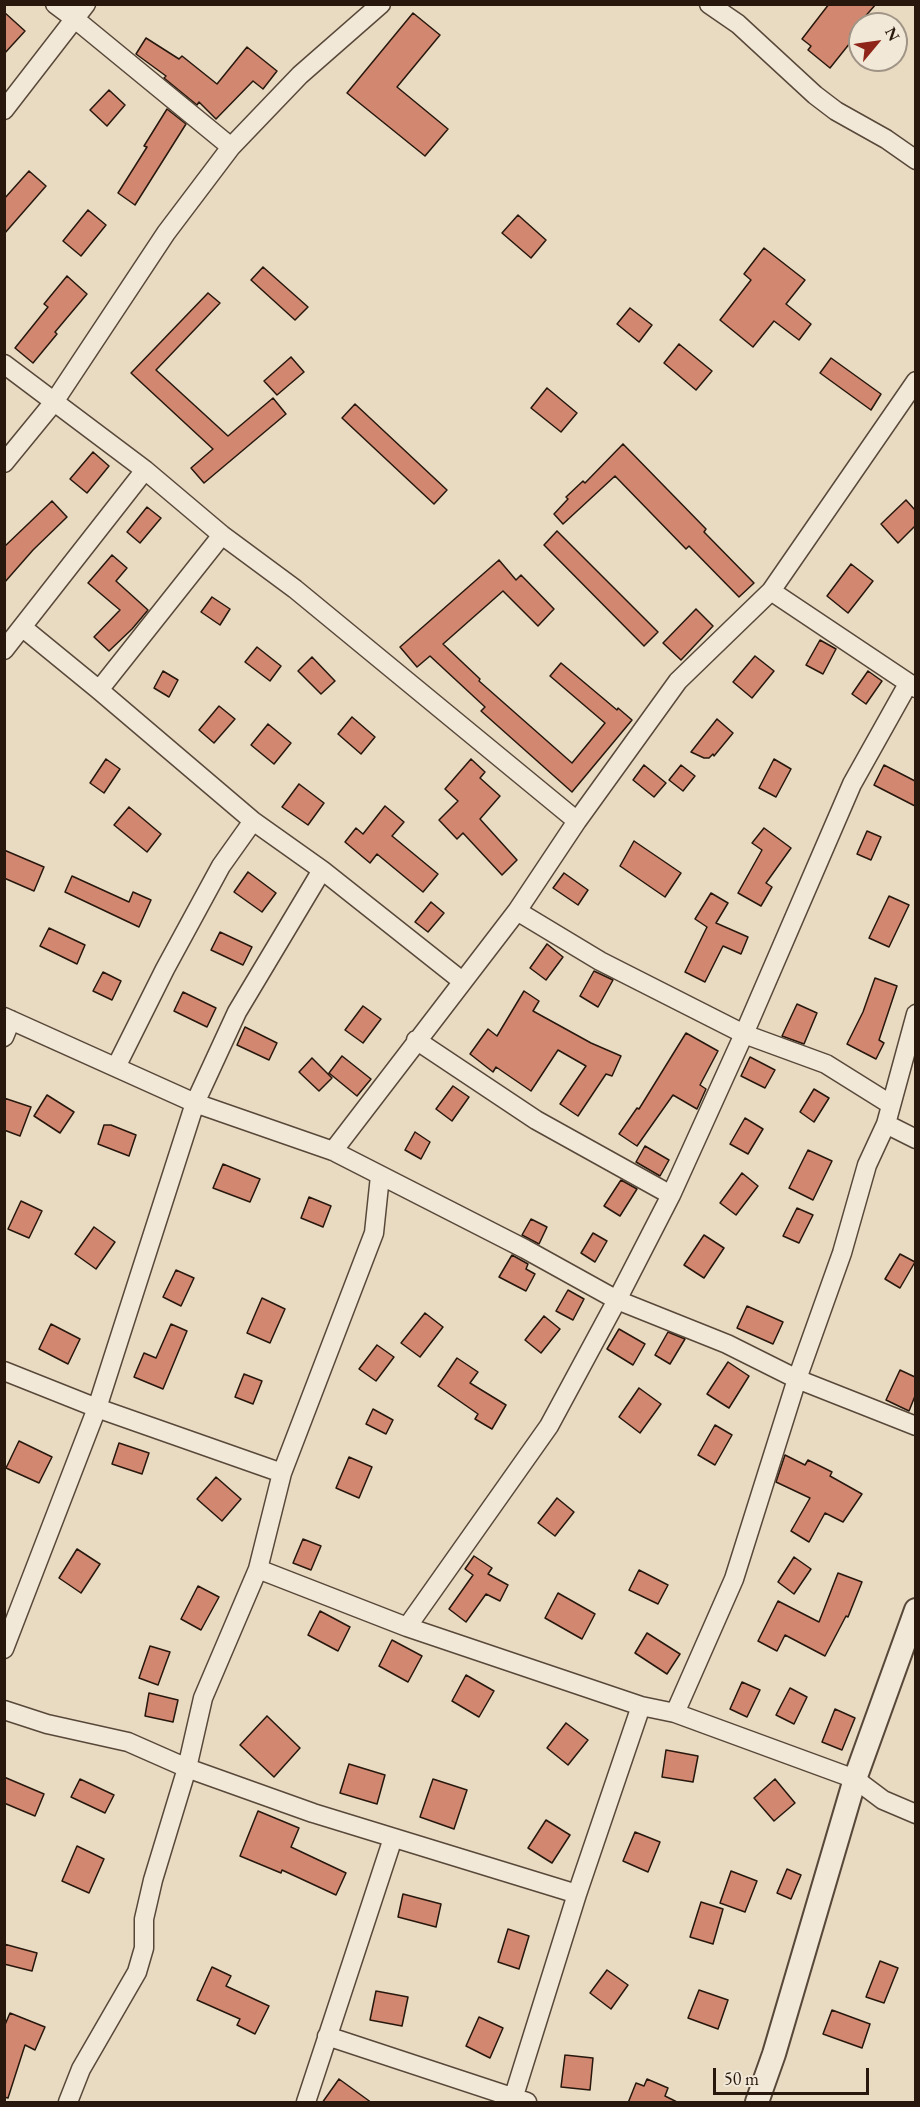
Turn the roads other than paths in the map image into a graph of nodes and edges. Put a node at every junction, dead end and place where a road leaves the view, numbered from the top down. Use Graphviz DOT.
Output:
graph roads {
  1 [pos="55,4"];
  2 [pos="381,4"];
  3 [pos="709,4"];
  4 [pos="81,12"];
  5 [pos="4,110"];
  6 [pos="231,147"];
  7 [pos="915,160"];
  8 [pos="4,364"];
  9 [pos="915,381"];
  10 [pos="54,402"];
  11 [pos="4,463"];
  12 [pos="145,470"];
  13 [pos="222,535"];
  14 [pos="771,591"];
  15 [pos="22,627"];
  16 [pos="4,650"];
  17 [pos="912,686"];
  18 [pos="99,690"];
  19 [pos="253,821"];
  20 [pos="577,821"];
  21 [pos="322,870"];
  22 [pos="517,911"];
  23 [pos="462,981"];
  24 [pos="915,1014"];
  25 [pos="8,1019"];
  26 [pos="744,1034"];
  27 [pos="4,1037"];
  28 [pos="416,1040"];
  29 [pos="116,1067"];
  30 [pos="195,1103"];
  31 [pos="890,1104"];
  32 [pos="886,1124"];
  33 [pos="915,1139"];
  34 [pos="333,1151"];
  35 [pos="380,1176"];
  36 [pos="671,1195"];
  37 [pos="617,1300"];
  38 [pos="4,1371"];
  39 [pos="798,1379"];
  40 [pos="97,1408"];
  41 [pos="915,1426"];
  42 [pos="282,1473"];
  43 [pos="258,1569"];
  44 [pos="915,1611"];
  45 [pos="407,1627"];
  46 [pos="4,1648"];
  47 [pos="641,1706"];
  48 [pos="4,1710"];
  49 [pos="675,1713"];
  50 [pos="187,1768"];
  51 [pos="855,1779"];
  52 [pos="915,1814"];
  53 [pos="393,1838"];
  54 [pos="577,1894"];
  55 [pos="327,2036"];
  56 [pos="517,2101"];
  57 [pos="68,2103"];
  58 [pos="306,2103"];
  59 [pos="758,2103"];
  1 -- 4 [label="street"];
  2 -- 6 [label="street"];
  3 -- 7 [label="street"];
  4 -- 5 [label="street"];
  4 -- 6 [label="street"];
  6 -- 10 [label="street"];
  8 -- 10 [label="street"];
  9 -- 14 [label="street"];
  10 -- 11 [label="street"];
  10 -- 12 [label="street"];
  12 -- 13 [label="street"];
  12 -- 15 [label="street"];
  13 -- 18 [label="street"];
  13 -- 20 [label="street"];
  14 -- 17 [label="street"];
  14 -- 20 [label="street"];
  15 -- 16 [label="street"];
  15 -- 18 [label="street"];
  17 -- 26 [label="street"];
  18 -- 19 [label="street"];
  19 -- 21 [label="street"];
  19 -- 29 [label="street"];
  20 -- 22 [label="street"];
  21 -- 23 [label="street"];
  21 -- 30 [label="street"];
  22 -- 23 [label="street"];
  22 -- 26 [label="street"];
  23 -- 28 [label="street"];
  24 -- 31 [label="street"];
  25 -- 27 [label="street"];
  25 -- 29 [label="street"];
  26 -- 31 [label="street"];
  26 -- 36 [label="street"];
  28 -- 34 [label="street"];
  28 -- 36 [label="street"];
  29 -- 30 [label="street"];
  30 -- 34 [label="street"];
  30 -- 40 [label="street"];
  31 -- 32 [label="street"];
  32 -- 33 [label="street"];
  32 -- 39 [label="street"];
  34 -- 35 [label="street"];
  35 -- 37 [label="street"];
  35 -- 42 [label="street"];
  36 -- 37 [label="street"];
  37 -- 39 [label="street"];
  37 -- 45 [label="street"];
  38 -- 40 [label="street"];
  39 -- 41 [label="street"];
  39 -- 49 [label="street"];
  40 -- 42 [label="street"];
  40 -- 46 [label="street"];
  42 -- 43 [label="street"];
  43 -- 45 [label="street"];
  43 -- 50 [label="street"];
  44 -- 51 [label="street"];
  45 -- 47 [label="street"];
  47 -- 49 [label="street"];
  47 -- 54 [label="street"];
  48 -- 50 [label="street"];
  49 -- 51 [label="street"];
  50 -- 53 [label="street"];
  50 -- 57 [label="street"];
  51 -- 52 [label="street"];
  51 -- 59 [label="street"];
  53 -- 54 [label="street"];
  53 -- 55 [label="street"];
  54 -- 56 [label="street"];
  55 -- 56 [label="street"];
  55 -- 58 [label="street"];
}
